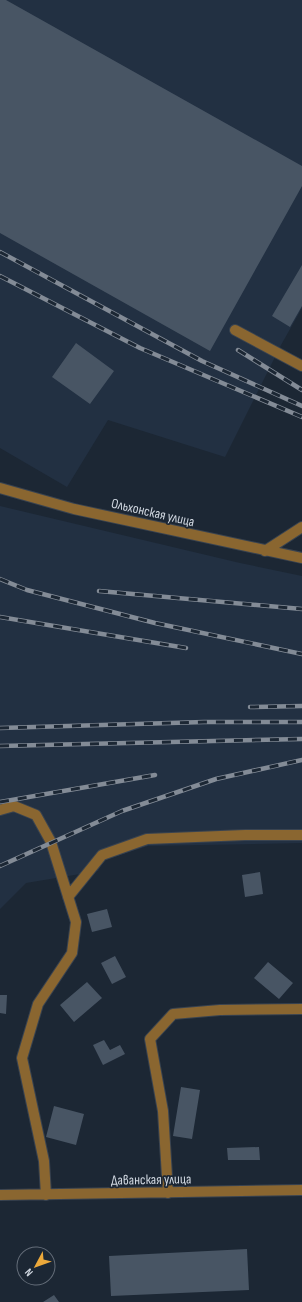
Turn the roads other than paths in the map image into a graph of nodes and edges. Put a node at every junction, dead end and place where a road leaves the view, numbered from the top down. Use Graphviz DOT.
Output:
graph roads {
  1 [pos="235,330"];
  2 [pos="302,366"];
  3 [pos="0,488"];
  4 [pos="302,527"];
  5 [pos="265,551"];
  6 [pos="302,558"];
  7 [pos="0,810"];
  8 [pos="302,835"];
  9 [pos="68,897"];
  10 [pos="302,1009"];
  11 [pos="302,1190"];
  12 [pos="168,1193"];
  13 [pos="0,1195"];
  14 [pos="46,1195"];
  1 -- 2 [label="street"];
  3 -- 5 [label="street, Ольхонская улица"];
  4 -- 5 [label="street"];
  5 -- 6 [label="street, Ольхонская улица"];
  7 -- 9 [label="street"];
  8 -- 9 [label="street"];
  9 -- 14 [label="street"];
  10 -- 12 [label="street"];
  11 -- 12 [label="street, Даванская улица"];
  12 -- 14 [label="street, Даванская улица"];
  13 -- 14 [label="street, Даванская улица"];
}
